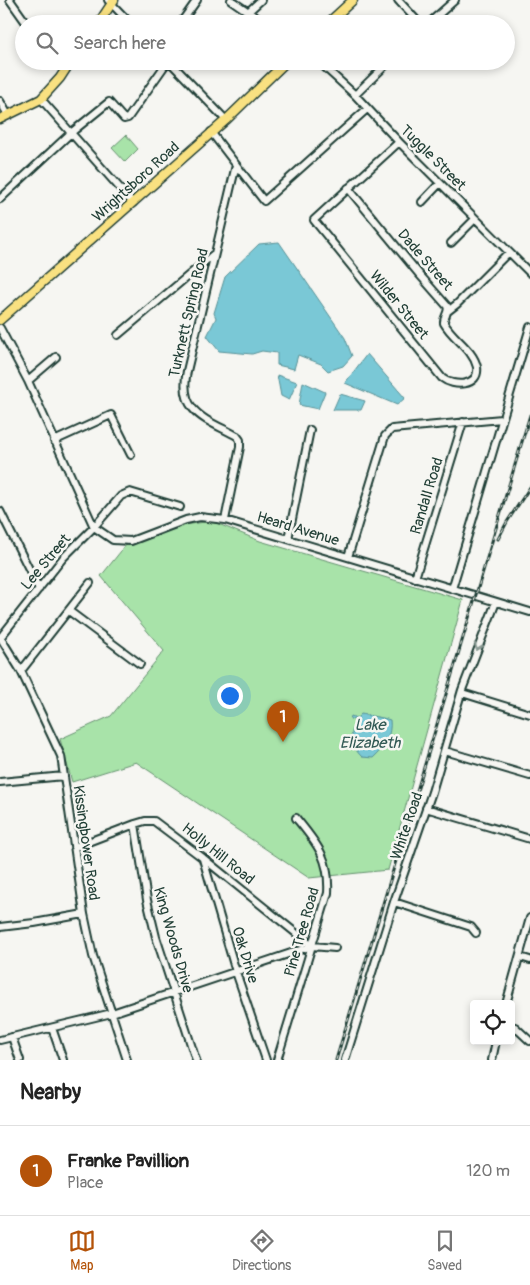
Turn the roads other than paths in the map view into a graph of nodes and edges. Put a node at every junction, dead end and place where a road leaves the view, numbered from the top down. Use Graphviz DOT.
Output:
graph roads {
  1 [pos="10,0"];
  2 [pos="197,0"];
  3 [pos="231,0"];
  4 [pos="261,0"];
  5 [pos="353,0"];
  6 [pos="398,0"];
  7 [pos="455,0"];
  8 [pos="111,1"];
  9 [pos="248,12"];
  10 [pos="21,15"];
  11 [pos="103,15"];
  12 [pos="124,15"];
  13 [pos="186,15"];
  14 [pos="252,15"];
  15 [pos="337,15"];
  16 [pos="412,15"];
  17 [pos="438,15"];
  18 [pos="65,70"];
  19 [pos="163,70"];
  20 [pos="178,70"];
  21 [pos="278,70"];
  22 [pos="328,70"];
  23 [pos="381,70"];
  24 [pos="355,95"];
  25 [pos="41,99"];
  26 [pos="0,101"];
  27 [pos="367,109"];
  28 [pos="8,115"];
  29 [pos="0,119"];
  30 [pos="226,120"];
  31 [pos="72,132"];
  32 [pos="212,132"];
  33 [pos="399,142"];
  34 [pos="236,165"];
  35 [pos="440,183"];
  36 [pos="348,188"];
  37 [pos="0,199"];
  38 [pos="422,202"];
  39 [pos="133,203"];
  40 [pos="475,219"];
  41 [pos="451,243"];
  42 [pos="508,252"];
  43 [pos="215,253"];
  44 [pos="530,273"];
  45 [pos="448,311"];
  46 [pos="0,320"];
  47 [pos="530,327"];
  48 [pos="0,328"];
  49 [pos="118,335"];
  50 [pos="56,357"];
  51 [pos="474,378"];
  52 [pos="28,381"];
  53 [pos="502,419"];
  54 [pos="464,422"];
  55 [pos="310,430"];
  56 [pos="54,441"];
  57 [pos="131,455"];
  58 [pos="180,507"];
  59 [pos="0,511"];
  60 [pos="225,520"];
  61 [pos="94,527"];
  62 [pos="288,539"];
  63 [pos="348,557"];
  64 [pos="415,578"];
  65 [pos="90,583"];
  66 [pos="39,589"];
  67 [pos="452,589"];
  68 [pos="496,602"];
  69 [pos="68,611"];
  70 [pos="530,612"];
  71 [pos="0,637"];
  72 [pos="140,664"];
  73 [pos="21,671"];
  74 [pos="462,693"];
  75 [pos="530,714"];
  76 [pos="445,751"];
  77 [pos="64,776"];
  78 [pos="530,776"];
  79 [pos="0,782"];
  80 [pos="426,808"];
  81 [pos="296,818"];
  82 [pos="135,824"];
  83 [pos="530,839"];
  84 [pos="74,847"];
  85 [pos="203,858"];
  86 [pos="394,902"];
  87 [pos="84,914"];
  88 [pos="530,918"];
  89 [pos="0,927"];
  90 [pos="476,933"];
  91 [pos="312,946"];
  92 [pos="335,948"];
  93 [pos="520,957"];
  94 [pos="530,960"];
  95 [pos="236,972"];
  96 [pos="174,993"];
  97 [pos="507,1000"];
  98 [pos="112,1013"];
  99 [pos="515,1027"];
  100 [pos="52,1028"];
  101 [pos="12,1037"];
  102 [pos="0,1040"];
  103 [pos="530,1042"];
  104 [pos="495,1045"];
  105 [pos="20,1060"];
  106 [pos="62,1060"];
  107 [pos="127,1060"];
  108 [pos="196,1060"];
  109 [pos="266,1060"];
  110 [pos="277,1060"];
  111 [pos="346,1060"];
  112 [pos="492,1060"];
  1 -- 10 [label="street"];
  2 -- 13 [label="street"];
  3 -- 9 [label="street"];
  4 -- 9 [label="street"];
  5 -- 15 [label="main road"];
  6 -- 16 [label="street"];
  7 -- 17 [label="street"];
  8 -- 11 [label="main road"];
  8 -- 12 [label="street"];
  9 -- 14 [label="street"];
  18 -- 25 [label="main road"];
  19 -- 31 [label="street"];
  20 -- 30 [label="street"];
  21 -- 30 [label="main road, Wrightsboro Road"];
  22 -- 24 [label="street, Tuggle Street"];
  23 -- 24 [label="street"];
  24 -- 27 [label="street, Tuggle Street"];
  25 -- 28 [label="main road"];
  25 -- 31 [label="street"];
  26 -- 28 [label="street"];
  27 -- 33 [label="street, Tuggle Street"];
  27 -- 34 [label="street"];
  28 -- 29 [label="main road"];
  30 -- 32 [label="main road, Wrightsboro Road"];
  31 -- 37 [label="street"];
  31 -- 39 [label="street"];
  32 -- 34 [label="street"];
  32 -- 39 [label="main road, Wrightsboro Road"];
  33 -- 35 [label="street, Tuggle Street"];
  33 -- 36 [label="street"];
  34 -- 43 [label="street, Turknett Spring Road"];
  35 -- 38 [label="street"];
  35 -- 40 [label="street, Tuggle Street"];
  36 -- 45 [label="street, Dade Street"];
  36 -- 51 [label="street, Wilder Street"];
  39 -- 46 [label="main road, Wrightsboro Road"];
  40 -- 41 [label="street"];
  40 -- 42 [label="street, Tuggle Street"];
  42 -- 44 [label="street, Tuggle Street"];
  42 -- 45 [label="street"];
  43 -- 49 [label="street"];
  43 -- 60 [label="street, Turknett Spring Road"];
  45 -- 51 [label="street, Dade Street"];
  47 -- 53 [label="street"];
  48 -- 52 [label="street"];
  50 -- 52 [label="street"];
  52 -- 56 [label="street"];
  53 -- 54 [label="street"];
  53 -- 67 [label="street"];
  54 -- 63 [label="street"];
  54 -- 64 [label="street, Randall Road"];
  55 -- 62 [label="street"];
  56 -- 57 [label="street"];
  56 -- 61 [label="street"];
  58 -- 61 [label="street"];
  59 -- 66 [label="street"];
  60 -- 61 [label="street, Heard Avenue"];
  60 -- 62 [label="street, Heard Avenue"];
  61 -- 66 [label="street, Lee Street"];
  62 -- 63 [label="street, Heard Avenue"];
  63 -- 64 [label="street, Heard Avenue"];
  64 -- 67 [label="street, Heard Avenue"];
  65 -- 69 [label="street"];
  66 -- 71 [label="street, Lee Street"];
  67 -- 68 [label="street, Heard Avenue"];
  68 -- 70 [label="street, Heard Avenue"];
  68 -- 74 [label="street, White Road, one-way"];
  69 -- 72 [label="street"];
  69 -- 73 [label="street"];
  71 -- 73 [label="street, Kissingbower Road"];
  73 -- 77 [label="street, Kissingbower Road"];
  74 -- 75 [label="street"];
  74 -- 76 [label="street, White Road"];
  76 -- 78 [label="street"];
  76 -- 80 [label="street, White Road"];
  77 -- 79 [label="street"];
  77 -- 84 [label="street, Kissingbower Road"];
  80 -- 83 [label="street"];
  80 -- 86 [label="street, White Road"];
  81 -- 91 [label="street, Pine Tree Road"];
  82 -- 84 [label="street, Holly Hill Road"];
  82 -- 85 [label="street, Holly Hill Road"];
  82 -- 96 [label="street, King Woods Drive"];
  84 -- 87 [label="street, Kissingbower Road"];
  85 -- 91 [label="street, Holly Hill Road"];
  85 -- 95 [label="street, Oak Drive"];
  86 -- 90 [label="street"];
  86 -- 111 [label="street, White Road"];
  87 -- 89 [label="street"];
  87 -- 98 [label="street, Kissingbower Road"];
  88 -- 93 [label="street"];
  91 -- 92 [label="street"];
  91 -- 95 [label="street"];
  91 -- 110 [label="street, Pine Tree Road"];
  93 -- 94 [label="street"];
  93 -- 97 [label="street"];
  95 -- 96 [label="street"];
  95 -- 109 [label="street, Oak Drive"];
  96 -- 98 [label="street"];
  96 -- 108 [label="street, King Woods Drive"];
  98 -- 100 [label="street"];
  98 -- 107 [label="street, Kissingbower Road"];
  99 -- 103 [label="street"];
  100 -- 101 [label="street"];
  100 -- 106 [label="street"];
  101 -- 102 [label="street"];
  101 -- 105 [label="street"];
  104 -- 112 [label="street"];
}
